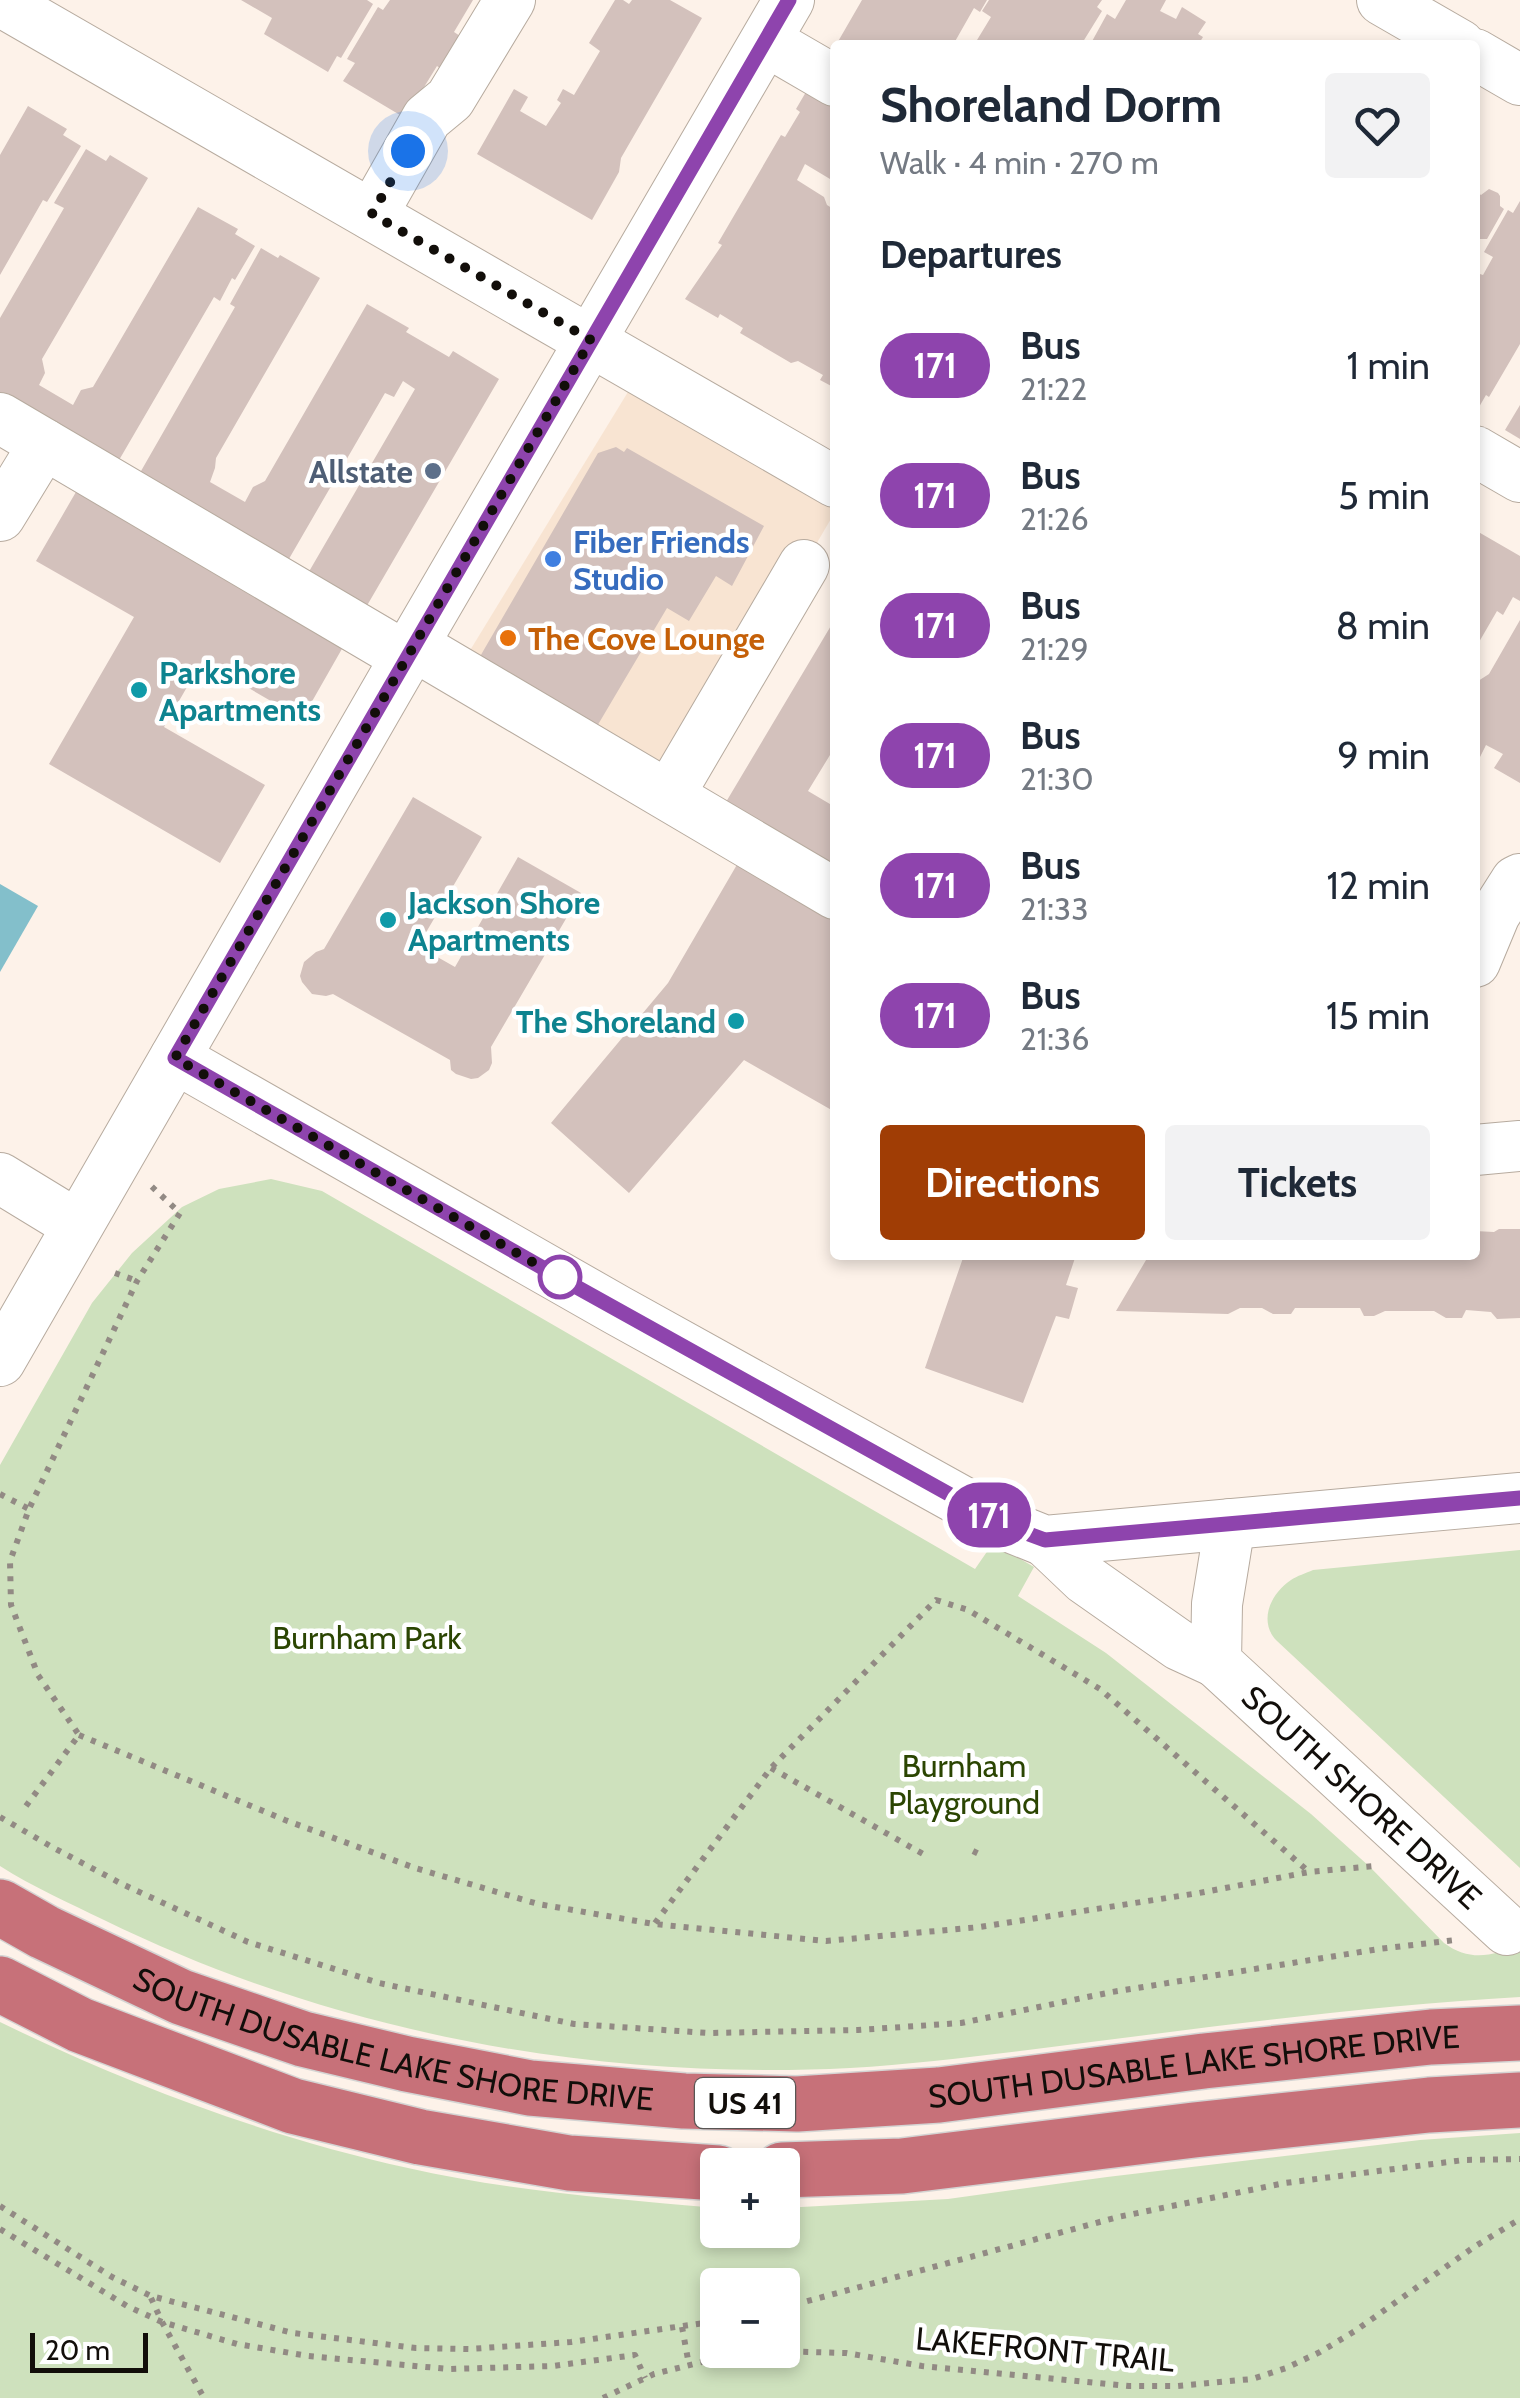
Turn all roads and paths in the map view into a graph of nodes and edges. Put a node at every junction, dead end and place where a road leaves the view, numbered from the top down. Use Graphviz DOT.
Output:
graph roads {
  1 [pos="510,0"];
  2 [pos="1382,0"];
  3 [pos="0,1"];
  4 [pos="778,20"];
  5 [pos="1451,40"];
  6 [pos="1480,57"];
  7 [pos="830,76"];
  8 [pos="1520,80"];
  9 [pos="372,214"];
  10 [pos="591,340"];
  11 [pos="0,418"];
  12 [pos="44,444"];
  13 [pos="1480,454"];
  14 [pos="1520,477"];
  15 [pos="830,479"];
  16 [pos="0,516"];
  17 [pos="804,565"];
  18 [pos="410,651"];
  19 [pos="669,795"];
  20 [pos="1520,879"];
  21 [pos="830,891"];
  22 [pos="1480,950"];
  23 [pos="175,1058"];
  24 [pos="1520,1146"];
  25 [pos="1480,1150"];
  26 [pos="0,1178"];
  27 [pos="180,1213"];
  28 [pos="77,1225"];
  29 [pos="115,1272"];
  30 [pos="138,1281"];
  31 [pos="0,1361"];
  32 [pos="0,1494"];
  33 [pos="1520,1498"];
  34 [pos="30,1509"];
  35 [pos="1230,1524"];
  36 [pos="1045,1540"];
  37 [pos="1216,1662"];
  38 [pos="78,1735"];
  39 [pos="771,1768"];
  40 [pos="26,1806"];
  41 [pos="0,1817"];
  42 [pos="923,1854"];
  43 [pos="1432,1861"];
  44 [pos="1309,1872"];
  45 [pos="0,1907"];
  46 [pos="654,1924"];
  47 [pos="1507,1930"];
  48 [pos="0,1984"];
  49 [pos="1520,2033"];
  50 [pos="1520,2100"];
  51 [pos="1520,2158"];
  52 [pos="800,2169"];
  53 [pos="700,2171"];
  54 [pos="0,2206"];
  55 [pos="1520,2219"];
  56 [pos="0,2229"];
  57 [pos="151,2296"];
  58 [pos="800,2303"];
  59 [pos="162,2322"];
  60 [pos="700,2324"];
  61 [pos="682,2327"];
  62 [pos="689,2366"];
  63 [pos="645,2378"];
  64 [pos="204,2398"];
  65 [pos="602,2398"];
  1 -- 9 [label="street"];
  2 -- 5 [label="street"];
  3 -- 9 [label="street"];
  4 -- 7 [label="street"];
  4 -- 10 [label="street"];
  6 -- 8 [label="street"];
  9 -- 10 [label="street"];
  10 -- 15 [label="street"];
  10 -- 18 [label="street"];
  11 -- 12 [label="street"];
  12 -- 16 [label="street"];
  12 -- 18 [label="street"];
  13 -- 14 [label="street"];
  17 -- 19 [label="street"];
  18 -- 19 [label="street"];
  18 -- 23 [label="street"];
  19 -- 21 [label="street"];
  20 -- 22 [label="street"];
  23 -- 28 [label="street"];
  23 -- 36 [label="street, SOUTH SHORE DRIVE"];
  24 -- 25 [label="street"];
  26 -- 28 [label="street"];
  27 -- 30 [label="path"];
  28 -- 31 [label="street"];
  29 -- 30 [label="path"];
  30 -- 34 [label="path"];
  32 -- 34 [label="path"];
  33 -- 35 [label="street, SOUTH SHORE DRIVE"];
  34 -- 38 [label="path"];
  35 -- 36 [label="street, SOUTH SHORE DRIVE"];
  35 -- 37 [label="street, SOUTH SHORE DRIVE"];
  36 -- 37 [label="street, SOUTH SHORE DRIVE"];
  37 -- 43 [label="street, SOUTH SHORE DRIVE"];
  38 -- 40 [label="path"];
  38 -- 46 [label="path"];
  39 -- 42 [label="path"];
  39 -- 44 [label="path"];
  39 -- 46 [label="path"];
  41 -- 47 [label="path"];
  43 -- 44 [label="path"];
  43 -- 47 [label="street, SOUTH SHORE DRIVE"];
  44 -- 46 [label="path"];
  45 -- 49 [label="highway, SOUTH DUSABLE LAKE SHORE DRIVE / US 41"];
  48 -- 53 [label="highway, US 41"];
  50 -- 52 [label="highway, SOUTH DUSABLE LAKE SHORE DRIVE / US 41"];
  51 -- 58 [label="path, LAKEFRONT TRAIL"];
  54 -- 57 [label="path"];
  55 -- 62 [label="path, LAKEFRONT TRAIL"];
  56 -- 59 [label="path"];
  57 -- 59 [label="path"];
  57 -- 61 [label="path"];
  59 -- 63 [label="path"];
  59 -- 64 [label="path"];
  60 -- 61 [label="path"];
  61 -- 62 [label="path"];
  62 -- 63 [label="path, LAKEFRONT TRAIL"];
  63 -- 65 [label="path, LAKEFRONT TRAIL"];
}
